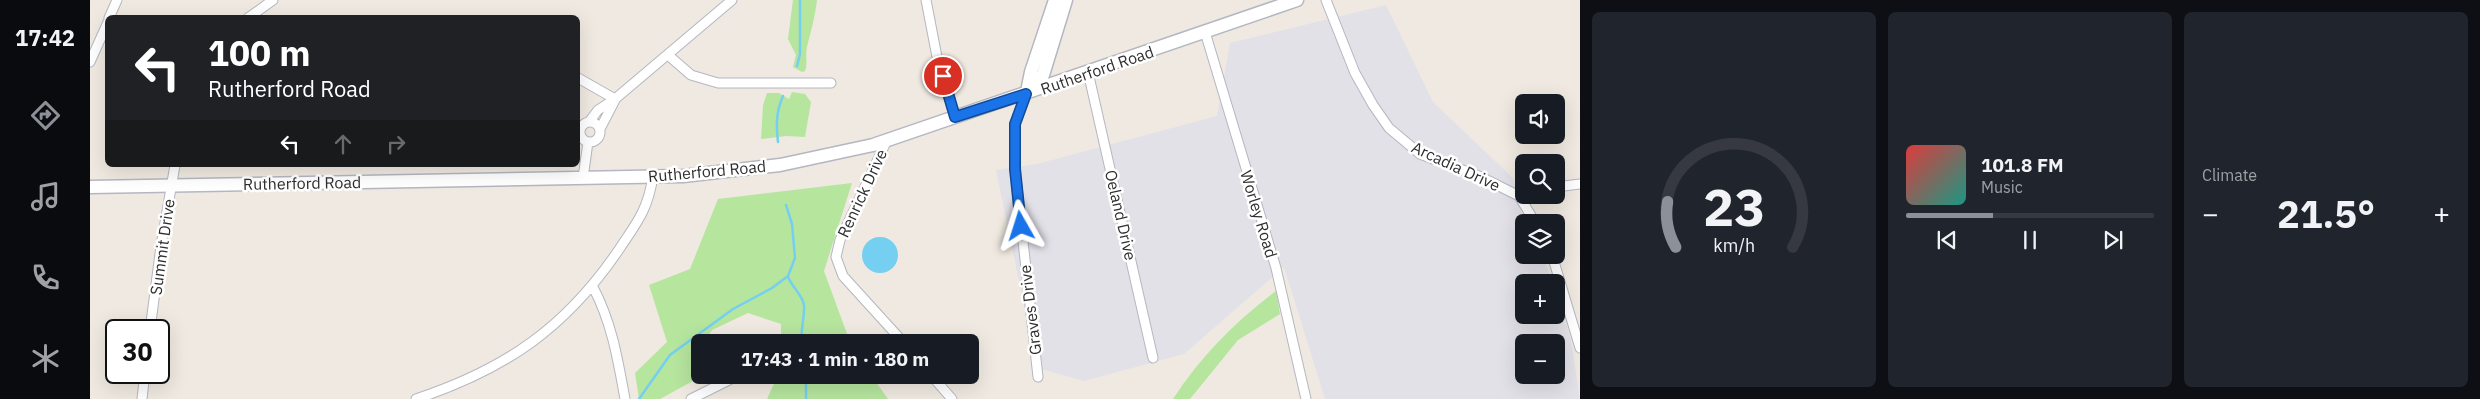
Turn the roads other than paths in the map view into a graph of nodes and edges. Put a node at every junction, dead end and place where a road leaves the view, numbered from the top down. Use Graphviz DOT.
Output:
graph roads {
  1 [pos="117,0"];
  2 [pos="272,0"];
  3 [pos="732,0"];
  4 [pos="926,0"];
  5 [pos="1055,0"];
  6 [pos="1066,0"];
  7 [pos="1297,0"];
  8 [pos="1326,0"];
  9 [pos="722,4"];
  10 [pos="110,15"];
  11 [pos="252,15"];
  12 [pos="105,29"];
  13 [pos="1205,32"];
  14 [pos="668,55"];
  15 [pos="90,62"];
  16 [pos="1088,72"];
  17 [pos="580,79"];
  18 [pos="831,83"];
  19 [pos="1026,94"];
  20 [pos="615,99"];
  21 [pos="955,117"];
  22 [pos="589,122"];
  23 [pos="600,130"];
  24 [pos="887,140"];
  25 [pos="588,142"];
  26 [pos="175,167"];
  27 [pos="653,176"];
  28 [pos="583,178"];
  29 [pos="1580,184"];
  30 [pos="170,186"];
  31 [pos="1565,186"];
  32 [pos="90,187"];
  33 [pos="1515,192"];
  34 [pos="1555,264"];
  35 [pos="593,287"];
  36 [pos="152,319"];
  37 [pos="896,334"];
  38 [pos="1580,348"];
  39 [pos="1153,358"];
  40 [pos="1038,377"];
  41 [pos="144,384"];
  42 [pos="721,384"];
  43 [pos="939,384"];
  44 [pos="142,399"];
  45 [pos="416,399"];
  46 [pos="625,399"];
  47 [pos="690,399"];
  48 [pos="952,399"];
  49 [pos="1306,399"];
  1 -- 10 [label="street"];
  2 -- 11 [label="street"];
  3 -- 9 [label="street"];
  4 -- 21 [label="street"];
  5 -- 19 [label="street"];
  6 -- 19 [label="street"];
  7 -- 13 [label="street, Rutherford Road"];
  8 -- 33 [label="street, Arcadia Drive"];
  9 -- 14 [label="street"];
  12 -- 15 [label="street"];
  13 -- 16 [label="street, Rutherford Road"];
  13 -- 49 [label="street, Worley Road"];
  14 -- 18 [label="street"];
  14 -- 20 [label="street"];
  16 -- 19 [label="street, Rutherford Road"];
  16 -- 39 [label="street, Oeland Drive"];
  17 -- 20 [label="street"];
  19 -- 21 [label="street, Rutherford Road"];
  19 -- 40 [label="street, Graves Drive"];
  20 -- 22 [label="street"];
  20 -- 23 [label="street"];
  21 -- 24 [label="street, Rutherford Road"];
  22 -- 23 [label="street"];
  22 -- 25 [label="street"];
  23 -- 25 [label="street"];
  24 -- 27 [label="street, Rutherford Road"];
  24 -- 37 [label="street, Renrick Drive"];
  25 -- 28 [label="street"];
  26 -- 30 [label="street, Summit Drive"];
  27 -- 28 [label="street, Rutherford Road"];
  27 -- 35 [label="street"];
  28 -- 30 [label="street, Rutherford Road"];
  29 -- 31 [label="street"];
  30 -- 32 [label="street, Rutherford Road"];
  30 -- 36 [label="street, Summit Drive"];
  34 -- 38 [label="street"];
  35 -- 45 [label="street"];
  35 -- 46 [label="street"];
  41 -- 44 [label="street"];
  42 -- 47 [label="street"];
  43 -- 48 [label="street"];
}
